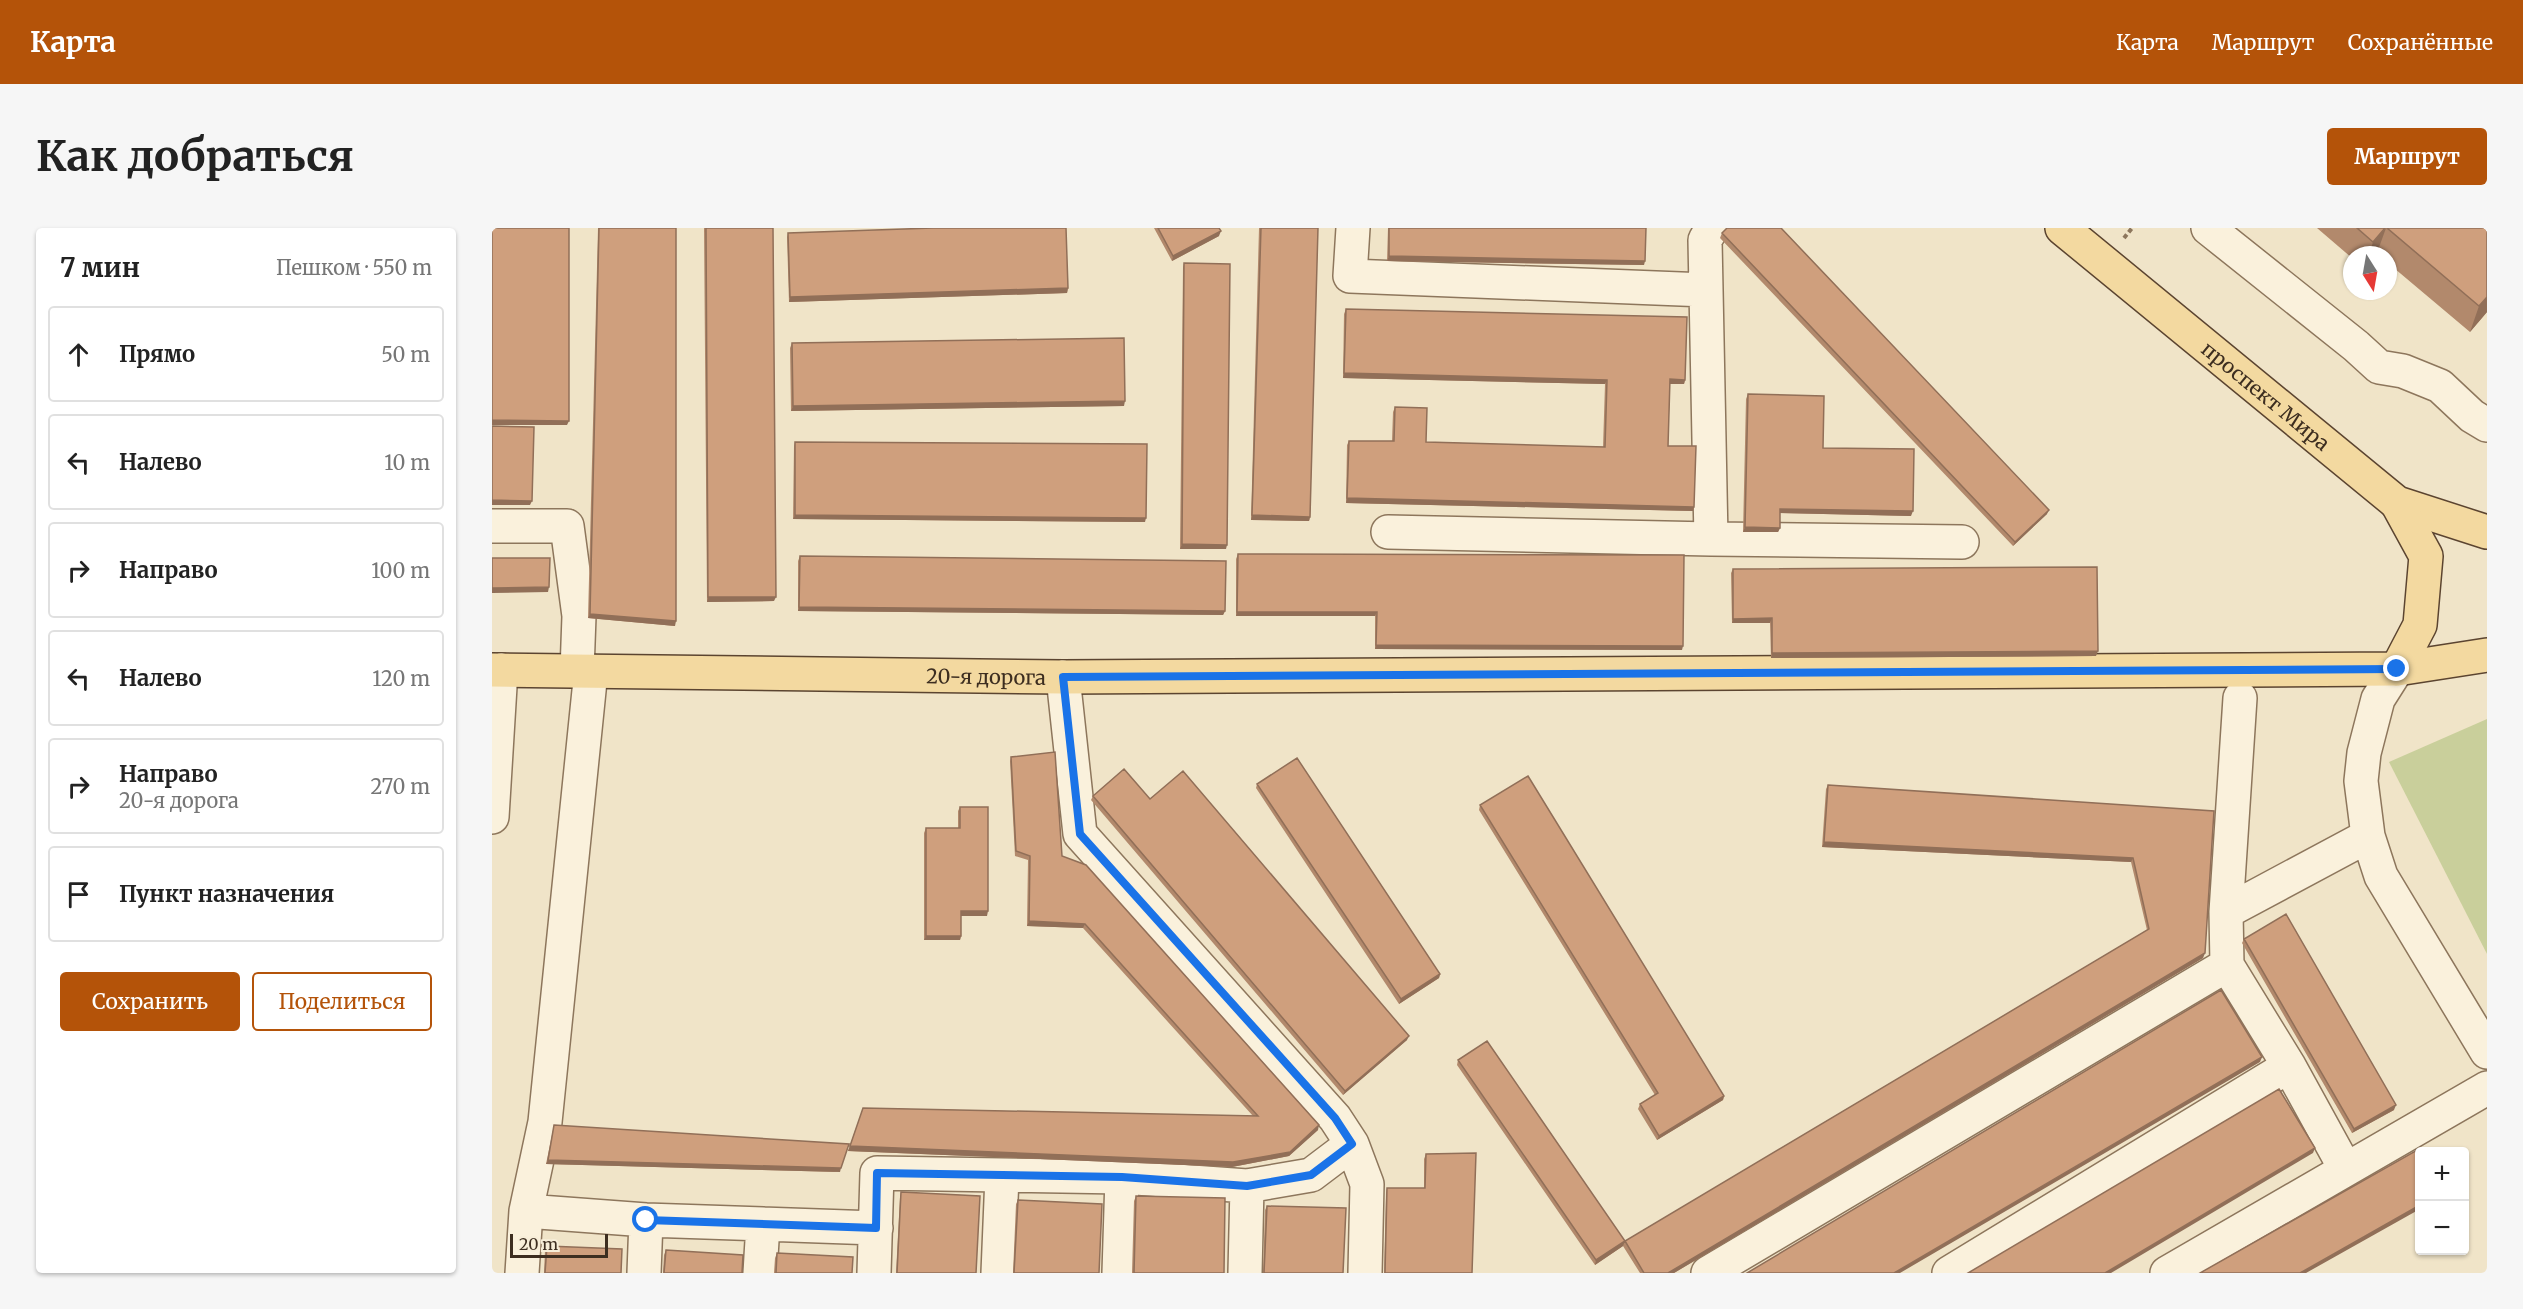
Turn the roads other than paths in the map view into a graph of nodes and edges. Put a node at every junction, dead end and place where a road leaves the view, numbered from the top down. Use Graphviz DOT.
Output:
graph roads {
  1 [pos="1353,228"];
  2 [pos="1712,228"];
  3 [pos="2062,228"];
  4 [pos="2208,228"];
  5 [pos="1706,290"];
  6 [pos="2487,425"];
  7 [pos="2397,503"];
  8 [pos="492,526"];
  9 [pos="1388,532"];
  10 [pos="2487,532"];
  11 [pos="1711,539"];
  12 [pos="1962,542"];
  13 [pos="2487,655"];
  14 [pos="2397,669"];
  15 [pos="497,670"];
  16 [pos="584,671"];
  17 [pos="1063,677"];
  18 [pos="2240,698"];
  19 [pos="493,784"];
  20 [pos="492,817"];
  21 [pos="2368,836"];
  22 [pos="2226,912"];
  23 [pos="2227,965"];
  24 [pos="2487,1052"];
  25 [pos="2289,1066"];
  26 [pos="2487,1088"];
  27 [pos="1352,1144"];
  28 [pos="2345,1168"];
  29 [pos="1002,1176"];
  30 [pos="1122,1177"];
  31 [pos="1247,1186"];
  32 [pos="526,1211"];
  33 [pos="646,1220"];
  34 [pos="763,1224"];
  35 [pos="876,1228"];
  36 [pos="522,1273"];
  37 [pos="644,1273"];
  38 [pos="760,1273"];
  39 [pos="874,1273"];
  40 [pos="998,1273"];
  41 [pos="1119,1273"];
  42 [pos="1245,1273"];
  43 [pos="1365,1273"];
  44 [pos="1708,1273"];
  45 [pos="1949,1273"];
  46 [pos="2167,1273"];
  1 -- 5 [label="lane"];
  2 -- 5 [label="lane"];
  3 -- 7 [label="main road, проспект Мира"];
  4 -- 6 [label="lane"];
  5 -- 11 [label="lane"];
  7 -- 10 [label="main road, проспект Мира"];
  7 -- 14 [label="main road"];
  8 -- 16 [label="lane"];
  9 -- 11 [label="lane"];
  11 -- 12 [label="lane"];
  13 -- 14 [label="main road, 20-я дорога"];
  14 -- 17 [label="main road, 20-я дорога"];
  14 -- 21 [label="lane"];
  15 -- 16 [label="main road, 20-я дорога"];
  15 -- 19 [label="lane"];
  16 -- 17 [label="main road, 20-я дорога"];
  16 -- 32 [label="lane"];
  17 -- 27 [label="lane"];
  18 -- 22 [label="lane"];
  19 -- 20 [label="lane"];
  21 -- 22 [label="lane"];
  21 -- 24 [label="lane"];
  22 -- 23 [label="lane"];
  23 -- 25 [label="lane"];
  23 -- 44 [label="lane"];
  25 -- 28 [label="lane"];
  25 -- 45 [label="lane"];
  26 -- 28 [label="lane"];
  27 -- 31 [label="lane"];
  27 -- 43 [label="lane"];
  28 -- 46 [label="lane"];
  29 -- 30 [label="lane"];
  29 -- 35 [label="lane"];
  29 -- 40 [label="lane"];
  30 -- 31 [label="lane"];
  30 -- 41 [label="lane"];
  31 -- 42 [label="lane"];
  32 -- 33 [label="lane"];
  32 -- 36 [label="lane"];
  33 -- 34 [label="lane"];
  33 -- 37 [label="lane"];
  34 -- 35 [label="lane"];
  34 -- 38 [label="lane"];
  35 -- 39 [label="lane"];
}
